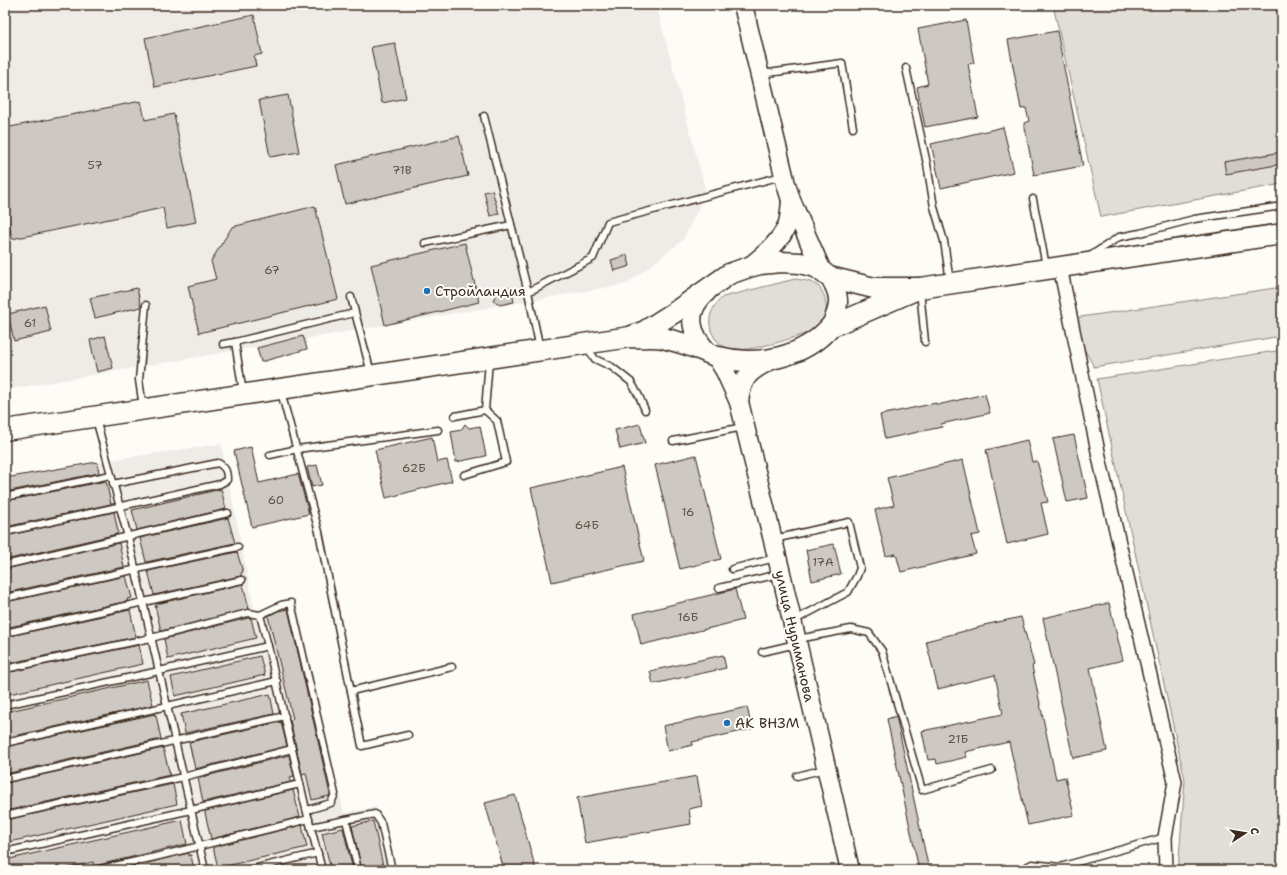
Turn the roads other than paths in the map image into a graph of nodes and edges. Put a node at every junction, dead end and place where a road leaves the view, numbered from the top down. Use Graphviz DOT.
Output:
graph roads {
  1 [pos="743,5"];
  2 [pos="1280,5"];
  3 [pos="1282,14"];
  4 [pos="906,68"];
  5 [pos="759,74"];
  6 [pos="484,116"];
  7 [pos="853,128"];
  8 [pos="783,175"];
  9 [pos="1033,199"];
  10 [pos="791,200"];
  11 [pos="1282,206"];
  12 [pos="511,225"];
  13 [pos="1282,234"];
  14 [pos="425,243"];
  15 [pos="749,267"];
  16 [pos="1062,267"];
  17 [pos="826,274"];
  18 [pos="951,283"];
  19 [pos="712,287"];
  20 [pos="920,288"];
  21 [pos="528,292"];
  22 [pos="351,297"];
  23 [pos="146,305"];
  24 [pos="354,313"];
  25 [pos="830,326"];
  26 [pos="630,337"];
  27 [pos="235,342"];
  28 [pos="926,342"];
  29 [pos="223,344"];
  30 [pos="584,344"];
  31 [pos="540,350"];
  32 [pos="712,355"];
  33 [pos="489,358"];
  34 [pos="777,358"];
  35 [pos="371,375"];
  36 [pos="280,389"];
  37 [pos="243,394"];
  38 [pos="739,402"];
  39 [pos="143,409"];
  40 [pos="485,410"];
  41 [pos="645,410"];
  42 [pos="95,416"];
  43 [pos="455,416"];
  44 [pos="744,426"];
  45 [pos="5,430"];
  46 [pos="438,430"];
  47 [pos="673,442"];
  48 [pos="297,449"];
  49 [pos="270,455"];
  50 [pos="111,475"];
  51 [pos="464,475"];
  52 [pos="114,484"];
  53 [pos="5,497"];
  54 [pos="120,507"];
  55 [pos="228,513"];
  56 [pos="5,532"];
  57 [pos="128,538"];
  58 [pos="772,539"];
  59 [pos="238,547"];
  60 [pos="5,565"];
  61 [pos="779,566"];
  62 [pos="732,569"];
  63 [pos="135,570"];
  64 [pos="242,580"];
  65 [pos="719,588"];
  66 [pos="5,598"];
  67 [pos="143,602"];
  68 [pos="260,615"];
  69 [pos="792,622"];
  70 [pos="5,633"];
  71 [pos="151,638"];
  72 [pos="796,641"];
  73 [pos="268,646"];
  74 [pos="762,652"];
  75 [pos="452,667"];
  76 [pos="5,670"];
  77 [pos="159,672"];
  78 [pos="277,682"];
  79 [pos="351,691"];
  80 [pos="5,705"];
  81 [pos="167,707"];
  82 [pos="285,716"];
  83 [pos="408,735"];
  84 [pos="175,740"];
  85 [pos="5,743"];
  86 [pos="292,750"];
  87 [pos="826,769"];
  88 [pos="992,770"];
  89 [pos="797,776"];
  90 [pos="183,777"];
  91 [pos="5,778"];
  92 [pos="300,784"];
  93 [pos="191,810"];
  94 [pos="307,810"];
  95 [pos="5,816"];
  96 [pos="309,819"];
  97 [pos="346,820"];
  98 [pos="311,827"];
  99 [pos="1165,837"];
  100 [pos="199,846"];
  101 [pos="5,852"];
  102 [pos="318,853"];
  103 [pos="96,870"];
  104 [pos="205,870"];
  105 [pos="248,870"];
  106 [pos="322,870"];
  107 [pos="358,870"];
  108 [pos="392,870"];
  109 [pos="850,870"];
  110 [pos="1021,870"];
  111 [pos="1166,870"];
  1 -- 5 [label="main road"];
  2 -- 3 [label="lane"];
  4 -- 18 [label="lane"];
  5 -- 7 [label="lane"];
  5 -- 8 [label="main road"];
  6 -- 12 [label="lane"];
  8 -- 10 [label="main road"];
  8 -- 21 [label="lane"];
  9 -- 16 [label="lane"];
  10 -- 15 [label="main road"];
  10 -- 17 [label="main road"];
  11 -- 16 [label="lane"];
  12 -- 14 [label="lane"];
  12 -- 21 [label="lane"];
  13 -- 16 [label="main road"];
  15 -- 17 [label="main road"];
  15 -- 19 [label="main road"];
  16 -- 18 [label="main road"];
  16 -- 99 [label="street"];
  17 -- 20 [label="main road"];
  17 -- 25 [label="main road"];
  18 -- 20 [label="main road"];
  19 -- 26 [label="main road"];
  19 -- 32 [label="main road"];
  20 -- 25 [label="main road"];
  20 -- 28 [label="lane"];
  21 -- 31 [label="lane"];
  22 -- 24 [label="lane"];
  23 -- 39 [label="lane"];
  24 -- 27 [label="lane"];
  24 -- 35 [label="lane"];
  25 -- 34 [label="main road"];
  26 -- 30 [label="main road"];
  26 -- 32 [label="main road"];
  27 -- 29 [label="lane"];
  27 -- 37 [label="lane"];
  30 -- 31 [label="main road"];
  30 -- 41 [label="lane"];
  31 -- 33 [label="main road"];
  32 -- 34 [label="main road"];
  32 -- 38 [label="main road"];
  33 -- 35 [label="main road"];
  33 -- 40 [label="lane"];
  34 -- 38 [label="main road"];
  35 -- 36 [label="main road"];
  36 -- 37 [label="main road"];
  36 -- 48 [label="lane"];
  37 -- 39 [label="main road"];
  38 -- 44 [label="main road, улица Нуриманова"];
  39 -- 42 [label="main road"];
  40 -- 43 [label="lane"];
  40 -- 51 [label="lane"];
  42 -- 45 [label="main road"];
  42 -- 50 [label="lane"];
  44 -- 47 [label="lane"];
  44 -- 58 [label="main road, улица Нуриманова"];
  46 -- 48 [label="lane"];
  48 -- 49 [label="lane"];
  48 -- 79 [label="lane"];
  50 -- 52 [label="lane"];
  50 -- 53 [label="lane"];
  52 -- 54 [label="lane"];
  52 -- 54 [label="lane"];
  54 -- 56 [label="lane"];
  54 -- 57 [label="lane"];
  55 -- 57 [label="lane"];
  57 -- 60 [label="lane"];
  57 -- 63 [label="lane"];
  58 -- 61 [label="main road, улица Нуриманова"];
  58 -- 69 [label="lane"];
  59 -- 63 [label="lane"];
  61 -- 62 [label="lane"];
  61 -- 65 [label="lane"];
  61 -- 69 [label="main road, улица Нуриманова"];
  63 -- 66 [label="lane"];
  63 -- 67 [label="lane"];
  64 -- 67 [label="lane"];
  67 -- 70 [label="lane"];
  67 -- 71 [label="lane"];
  68 -- 71 [label="lane"];
  68 -- 73 [label="lane"];
  68 -- 94 [label="lane"];
  69 -- 72 [label="main road, улица Нуриманова"];
  71 -- 76 [label="lane"];
  71 -- 77 [label="lane"];
  72 -- 74 [label="lane"];
  72 -- 87 [label="main road, улица Нуриманова"];
  72 -- 88 [label="lane"];
  73 -- 77 [label="lane"];
  73 -- 78 [label="lane"];
  75 -- 79 [label="lane"];
  77 -- 80 [label="lane"];
  77 -- 81 [label="lane"];
  78 -- 81 [label="lane"];
  78 -- 82 [label="lane"];
  79 -- 83 [label="lane"];
  81 -- 84 [label="lane"];
  81 -- 85 [label="lane"];
  82 -- 84 [label="lane"];
  82 -- 86 [label="lane"];
  84 -- 90 [label="lane"];
  84 -- 91 [label="lane"];
  86 -- 90 [label="lane"];
  86 -- 92 [label="lane"];
  87 -- 89 [label="lane"];
  87 -- 109 [label="main road, улица Нуриманова"];
  90 -- 93 [label="lane"];
  90 -- 95 [label="lane"];
  92 -- 93 [label="lane"];
  92 -- 94 [label="lane"];
  93 -- 100 [label="lane"];
  93 -- 101 [label="lane"];
  94 -- 96 [label="lane"];
  96 -- 98 [label="lane"];
  96 -- 100 [label="lane"];
  97 -- 98 [label="lane"];
  97 -- 107 [label="lane"];
  97 -- 108 [label="lane"];
  98 -- 102 [label="lane"];
  99 -- 110 [label="lane"];
  99 -- 111 [label="street"];
  100 -- 103 [label="lane"];
  100 -- 104 [label="lane"];
  102 -- 105 [label="lane"];
  102 -- 106 [label="lane"];
}
